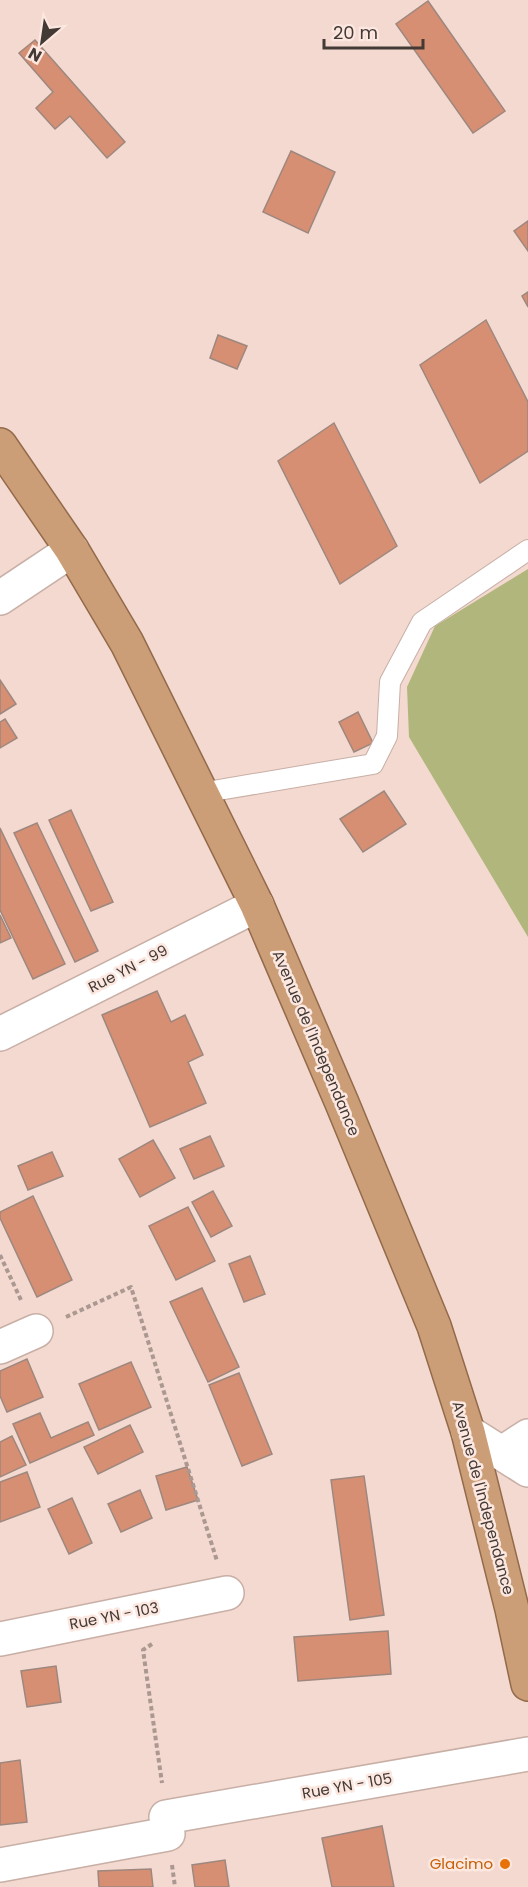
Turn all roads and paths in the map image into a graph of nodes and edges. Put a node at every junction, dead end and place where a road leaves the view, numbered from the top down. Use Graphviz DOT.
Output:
graph roads {
  1 [pos="0,445"];
  2 [pos="72,550"];
  3 [pos="528,550"];
  4 [pos="0,598"];
  5 [pos="201,793"];
  6 [pos="257,905"];
  7 [pos="0,1034"];
  8 [pos="0,1255"];
  9 [pos="36,1331"];
  10 [pos="0,1347"];
  11 [pos="468,1432"];
  12 [pos="519,1453"];
  13 [pos="227,1593"];
  14 [pos="520,1604"];
  15 [pos="0,1640"];
  16 [pos="153,1643"];
  17 [pos="528,1684"];
  18 [pos="528,1754"];
  19 [pos="167,1825"];
  20 [pos="0,1865"];
  21 [pos="175,1887"];
  1 -- 2 [label="highway, Avenue de l'Independance"];
  2 -- 4 [label="street"];
  2 -- 5 [label="highway, Avenue de l'Independance"];
  3 -- 5 [label="lane"];
  5 -- 6 [label="highway, Avenue de l'Independance"];
  6 -- 7 [label="street, Rue YN - 99"];
  6 -- 11 [label="highway, Avenue de l'Independance"];
  8 -- 9 [label="path"];
  9 -- 10 [label="street"];
  9 -- 13 [label="path"];
  11 -- 12 [label="street"];
  11 -- 14 [label="highway, Avenue de l'Independance"];
  13 -- 15 [label="street, Rue YN - 103"];
  14 -- 17 [label="highway, Avenue de l'Independance"];
  16 -- 19 [label="path"];
  18 -- 19 [label="street, Rue YN - 105"];
  19 -- 20 [label="street, Rue YN - 105"];
  19 -- 21 [label="path"];
}
